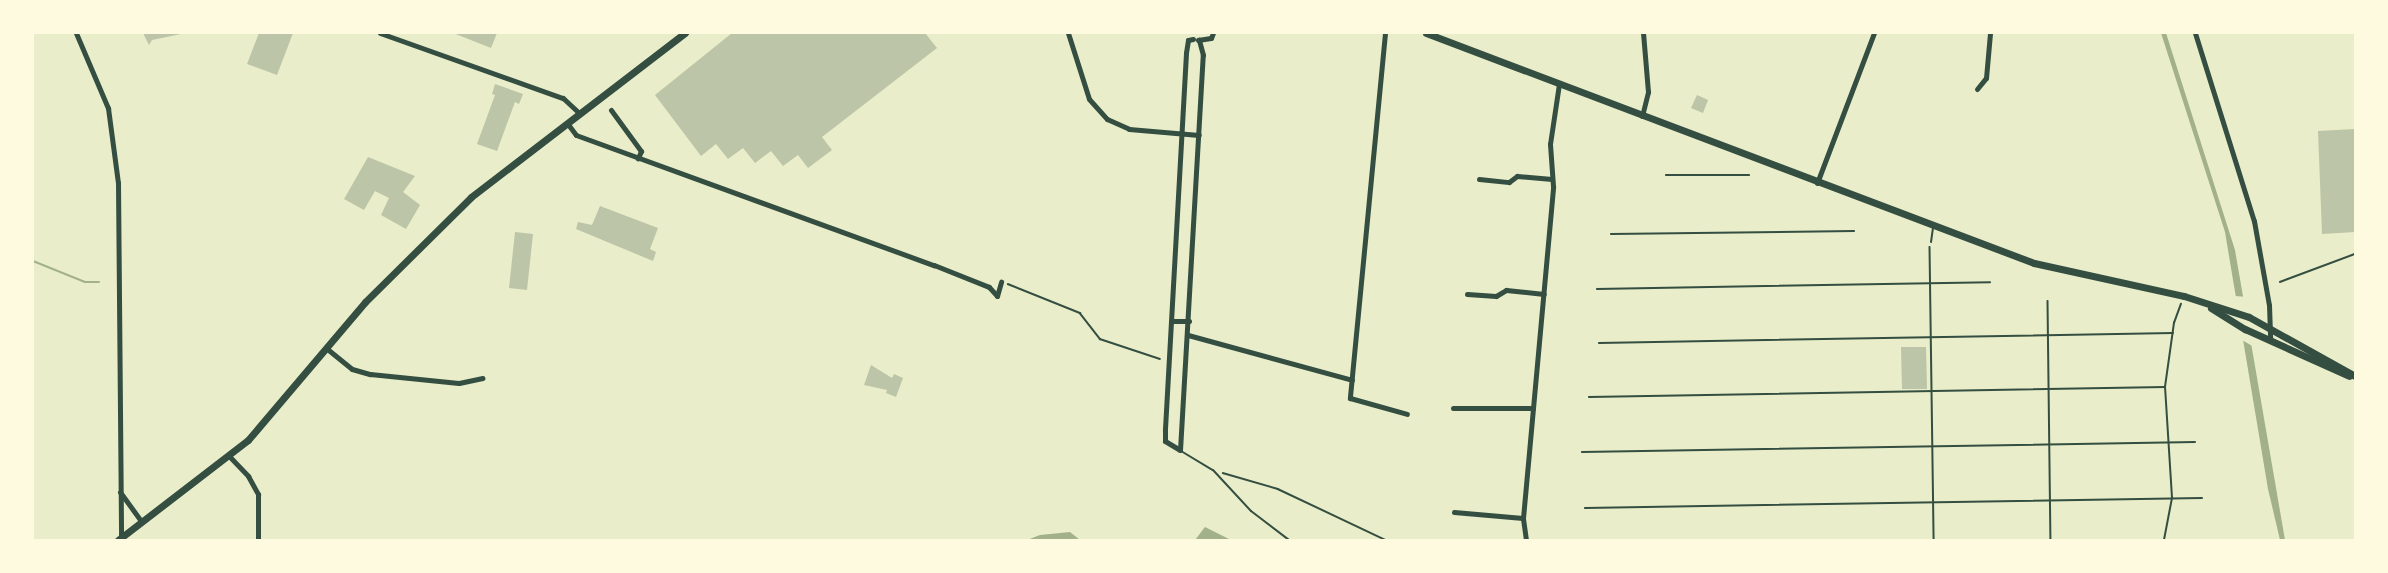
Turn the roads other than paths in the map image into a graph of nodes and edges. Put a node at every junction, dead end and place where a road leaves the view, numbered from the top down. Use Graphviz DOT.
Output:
graph roads {
  1 [pos="76,33"];
  2 [pos="380,33"];
  3 [pos="685,33"];
  4 [pos="1068,33"];
  5 [pos="1213,33"];
  6 [pos="1385,33"];
  7 [pos="1426,33"];
  8 [pos="1643,33"];
  9 [pos="1874,33"];
  10 [pos="1990,33"];
  11 [pos="2194,33"];
  12 [pos="1195,38"];
  13 [pos="1559,84"];
  14 [pos="1977,89"];
  15 [pos="611,110"];
  16 [pos="579,113"];
  17 [pos="1642,116"];
  18 [pos="567,123"];
  19 [pos="1181,134"];
  20 [pos="1199,135"];
  21 [pos="638,158"];
  22 [pos="1479,179"];
  23 [pos="1552,179"];
  24 [pos="1817,183"];
  25 [pos="1934,227"];
  26 [pos="1930,242"];
  27 [pos="1001,282"];
  28 [pos="1467,294"];
  29 [pos="1544,294"];
  30 [pos="2201,302"];
  31 [pos="1171,321"];
  32 [pos="1189,321"];
  33 [pos="2270,328"];
  34 [pos="1188,335"];
  35 [pos="2270,341"];
  36 [pos="326,348"];
  37 [pos="2355,377"];
  38 [pos="482,378"];
  39 [pos="1352,380"];
  40 [pos="1453,408"];
  41 [pos="1533,408"];
  42 [pos="1407,414"];
  43 [pos="1180,450"];
  44 [pos="229,456"];
  45 [pos="120,492"];
  46 [pos="1454,512"];
  47 [pos="1523,518"];
  48 [pos="142,522"];
  49 [pos="119,539"];
  50 [pos="258,540"];
  51 [pos="1289,540"];
  52 [pos="1526,540"];
  1 -- 45 [label="street"];
  2 -- 16 [label="street"];
  3 -- 16 [label="main road"];
  4 -- 19 [label="street"];
  5 -- 12 [label="street"];
  6 -- 39 [label="street"];
  7 -- 13 [label="main road"];
  8 -- 17 [label="street"];
  9 -- 24 [label="street"];
  10 -- 14 [label="street"];
  11 -- 33 [label="street"];
  12 -- 19 [label="street"];
  12 -- 20 [label="street"];
  13 -- 17 [label="main road"];
  13 -- 23 [label="street"];
  15 -- 21 [label="street"];
  16 -- 18 [label="main road"];
  17 -- 24 [label="main road"];
  18 -- 21 [label="street"];
  18 -- 36 [label="main road"];
  19 -- 20 [label="street"];
  19 -- 31 [label="street"];
  20 -- 32 [label="street"];
  21 -- 27 [label="street"];
  22 -- 23 [label="street"];
  23 -- 29 [label="street"];
  24 -- 25 [label="main road"];
  25 -- 26 [label="lane"];
  25 -- 30 [label="main road"];
  28 -- 29 [label="street"];
  29 -- 41 [label="street"];
  30 -- 33 [label="main road"];
  30 -- 35 [label="main road"];
  31 -- 32 [label="street"];
  31 -- 43 [label="street"];
  32 -- 34 [label="street"];
  33 -- 35 [label="street"];
  33 -- 37 [label="main road"];
  34 -- 39 [label="street"];
  34 -- 43 [label="street"];
  35 -- 37 [label="main road"];
  36 -- 38 [label="street"];
  36 -- 44 [label="main road"];
  39 -- 42 [label="street"];
  40 -- 41 [label="street"];
  41 -- 47 [label="street"];
  43 -- 51 [label="lane"];
  44 -- 48 [label="main road"];
  44 -- 50 [label="street"];
  45 -- 48 [label="street"];
  45 -- 49 [label="street"];
  46 -- 47 [label="street"];
  47 -- 52 [label="street"];
  48 -- 49 [label="main road"];
}
